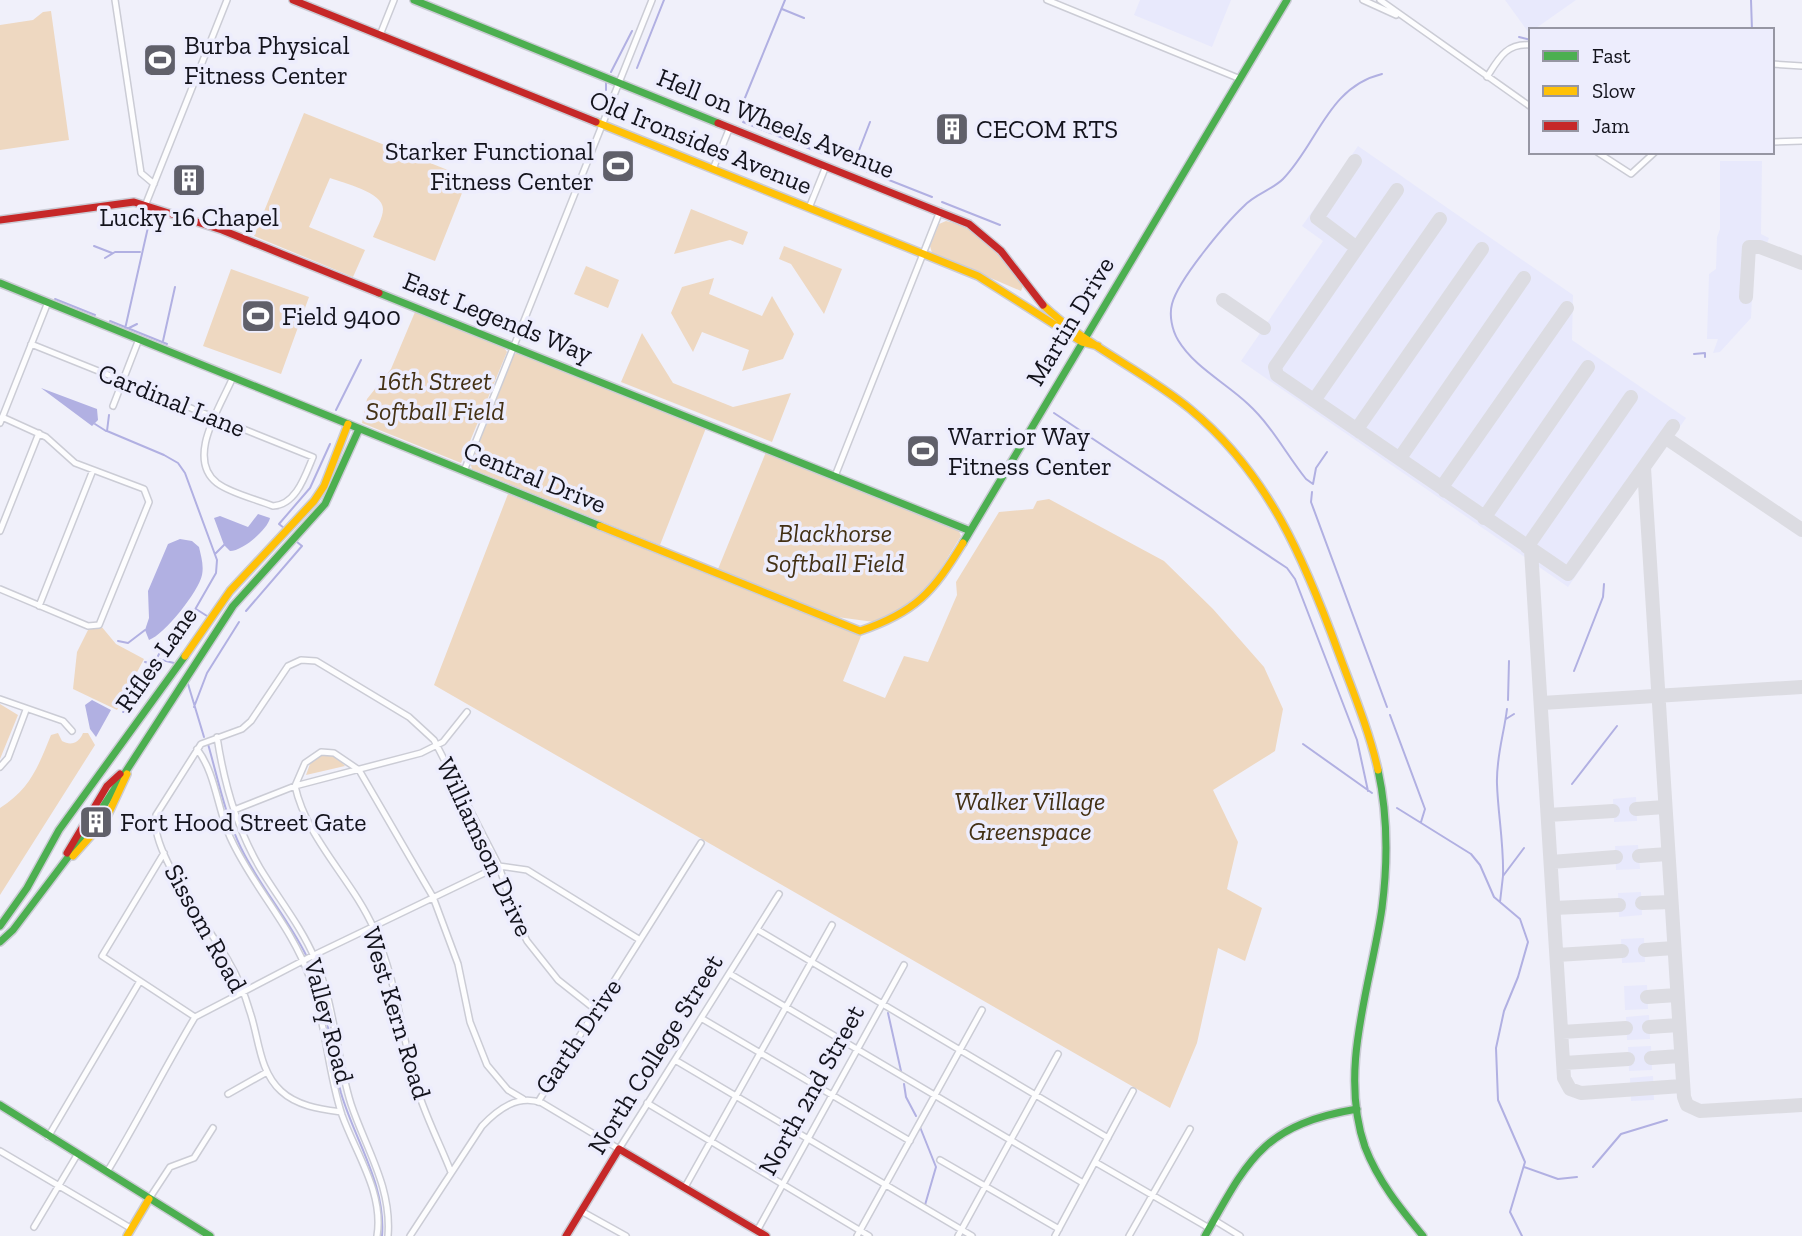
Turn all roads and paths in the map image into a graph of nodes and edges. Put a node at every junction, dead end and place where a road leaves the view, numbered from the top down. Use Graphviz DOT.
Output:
graph roads {
  1 [pos="115,0"];
  2 [pos="227,0"];
  3 [pos="293,0"];
  4 [pos="394,0"];
  5 [pos="414,0"];
  6 [pos="652,0"];
  7 [pos="1048,0"];
  8 [pos="1363,0"];
  9 [pos="1380,0"];
  10 [pos="1283,2"];
  11 [pos="1399,16"];
  12 [pos="380,35"];
  13 [pos="1529,45"];
  14 [pos="1774,64"];
  15 [pos="1802,66"];
  16 [pos="1487,77"];
  17 [pos="1238,78"];
  18 [pos="619,82"];
  19 [pos="1529,106"];
  20 [pos="602,124"];
  21 [pos="730,127"];
  22 [pos="1802,141"];
  23 [pos="1774,142"];
  24 [pos="1600,154"];
  25 [pos="1653,154"];
  26 [pos="826,166"];
  27 [pos="713,169"];
  28 [pos="154,184"];
  29 [pos="145,206"];
  30 [pos="809,208"];
  31 [pos="940,211"];
  32 [pos="0,220"];
  33 [pos="923,254"];
  34 [pos="0,283"];
  35 [pos="48,302"];
  36 [pos="1087,334"];
  37 [pos="139,339"];
  38 [pos="1082,342"];
  39 [pos="31,344"];
  40 [pos="513,346"];
  41 [pos="1099,346"];
  42 [pos="233,377"];
  43 [pos="123,380"];
  44 [pos="113,406"];
  45 [pos="215,418"];
  46 [pos="1,420"];
  47 [pos="348,424"];
  48 [pos="359,429"];
  49 [pos="39,433"];
  50 [pos="93,470"];
  51 [pos="464,471"];
  52 [pos="835,476"];
  53 [pos="968,530"];
  54 [pos="0,531"];
  55 [pos="0,589"];
  56 [pos="39,606"];
  57 [pos="860,631"];
  58 [pos="0,699"];
  59 [pos="26,710"];
  60 [pos="467,712"];
  61 [pos="72,731"];
  62 [pos="217,737"];
  63 [pos="437,745"];
  64 [pos="197,749"];
  65 [pos="0,767"];
  66 [pos="359,770"];
  67 [pos="295,786"];
  68 [pos="234,810"];
  69 [pos="701,843"];
  70 [pos="164,853"];
  71 [pos="499,866"];
  72 [pos="779,894"];
  73 [pos="433,897"];
  74 [pos="832,925"];
  75 [pos="1,926"];
  76 [pos="373,928"];
  77 [pos="758,930"];
  78 [pos="640,940"];
  79 [pos="0,942"];
  80 [pos="314,955"];
  81 [pos="302,961"];
  82 [pos="811,961"];
  83 [pos="904,965"];
  84 [pos="730,974"];
  85 [pos="140,981"];
  86 [pos="243,992"];
  87 [pos="883,1004"];
  88 [pos="785,1006"];
  89 [pos="596,1010"];
  90 [pos="982,1010"];
  91 [pos="195,1017"];
  92 [pos="701,1018"];
  93 [pos="858,1050"];
  94 [pos="960,1050"];
  95 [pos="759,1052"];
  96 [pos="1058,1054"];
  97 [pos="675,1060"];
  98 [pos="267,1072"];
  99 [pos="1133,1091"];
  100 [pos="228,1094"];
  101 [pos="833,1095"];
  102 [pos="1036,1095"];
  103 [pos="735,1096"];
  104 [pos="935,1096"];
  105 [pos="523,1099"];
  106 [pos="538,1102"];
  107 [pos="647,1103"];
  108 [pos="0,1105"];
  109 [pos="1357,1110"];
  110 [pos="341,1112"];
  111 [pos="213,1128"];
  112 [pos="1190,1129"];
  113 [pos="48,1137"];
  114 [pos="1108,1138"];
  115 [pos="808,1139"];
  116 [pos="1011,1140"];
  117 [pos="910,1141"];
  118 [pos="710,1142"];
  119 [pos="619,1149"];
  120 [pos="0,1151"];
  121 [pos="78,1155"];
  122 [pos="940,1160"];
  123 [pos="1095,1162"];
  124 [pos="451,1172"];
  125 [pos="106,1173"];
  126 [pos="1083,1183"];
  127 [pos="783,1185"];
  128 [pos="885,1185"];
  129 [pos="59,1186"];
  130 [pos="986,1186"];
  131 [pos="685,1187"];
  132 [pos="1154,1196"];
  133 [pos="149,1199"];
  134 [pos="581,1212"];
  135 [pos="1214,1220"];
  136 [pos="34,1227"];
  137 [pos="1209,1228"];
  138 [pos="1059,1229"];
  139 [pos="129,1233"];
  140 [pos="756,1233"];
  141 [pos="859,1233"];
  142 [pos="960,1233"];
  143 [pos="210,1236"];
  144 [pos="377,1236"];
  145 [pos="388,1236"];
  146 [pos="410,1236"];
  147 [pos="566,1236"];
  148 [pos="626,1236"];
  149 [pos="766,1236"];
  150 [pos="869,1236"];
  151 [pos="972,1236"];
  152 [pos="1055,1236"];
  153 [pos="1129,1236"];
  154 [pos="1205,1236"];
  155 [pos="1240,1236"];
  156 [pos="1423,1236"];
  1 -- 28 [label="street"];
  2 -- 28 [label="street"];
  3 -- 12 [label="street, Old Ironsides Avenue"];
  4 -- 12 [label="street"];
  5 -- 18 [label="street, Hell on Wheels Avenue"];
  6 -- 18 [label="street"];
  7 -- 17 [label="street"];
  8 -- 11 [label="street"];
  9 -- 11 [label="street"];
  10 -- 17 [label="street, Martin Drive"];
  11 -- 16 [label="street"];
  12 -- 20 [label="street, Old Ironsides Avenue"];
  13 -- 16 [label="street"];
  14 -- 15 [label="street"];
  16 -- 19 [label="street"];
  17 -- 36 [label="street, Martin Drive"];
  18 -- 20 [label="street"];
  18 -- 21 [label="street, Hell on Wheels Avenue"];
  20 -- 27 [label="street, Old Ironsides Avenue"];
  20 -- 40 [label="street"];
  21 -- 26 [label="street, Hell on Wheels Avenue"];
  21 -- 27 [label="street"];
  22 -- 23 [label="street"];
  24 -- 25 [label="street"];
  26 -- 30 [label="street"];
  26 -- 31 [label="street, Hell on Wheels Avenue"];
  27 -- 30 [label="street, Old Ironsides Avenue"];
  28 -- 29 [label="street"];
  29 -- 32 [label="street, East Legends Way"];
  29 -- 40 [label="street, East Legends Way"];
  30 -- 33 [label="street, Old Ironsides Avenue"];
  31 -- 33 [label="street"];
  31 -- 36 [label="street, Hell on Wheels Avenue"];
  33 -- 38 [label="street, Old Ironsides Avenue"];
  33 -- 52 [label="street"];
  34 -- 35 [label="street, Central Drive"];
  35 -- 37 [label="street, Central Drive"];
  35 -- 39 [label="street"];
  36 -- 38 [label="street, Martin Drive"];
  36 -- 41 [label="street, Hell on Wheels Avenue"];
  37 -- 42 [label="street, Central Drive"];
  37 -- 43 [label="street"];
  38 -- 41 [label="street, Old Ironsides Avenue"];
  38 -- 53 [label="street, Martin Drive"];
  39 -- 43 [label="street, Cardinal Lane"];
  39 -- 46 [label="street"];
  40 -- 51 [label="street"];
  40 -- 52 [label="street, East Legends Way"];
  41 -- 109 [label="street"];
  42 -- 45 [label="street"];
  42 -- 47 [label="street, Central Drive"];
  43 -- 44 [label="street"];
  43 -- 45 [label="street, Cardinal Lane"];
  45 -- 45 [label="street, Cardinal Lane"];
  46 -- 49 [label="street"];
  47 -- 48 [label="street, Central Drive"];
  47 -- 75 [label="street, Rifles Lane"];
  48 -- 51 [label="street, Central Drive"];
  48 -- 79 [label="street, Rifles Lane"];
  49 -- 50 [label="street"];
  49 -- 54 [label="street"];
  50 -- 56 [label="street"];
  50 -- 56 [label="street"];
  51 -- 57 [label="street, Central Drive"];
  52 -- 53 [label="street, East Legends Way"];
  53 -- 57 [label="street, Martin Drive"];
  55 -- 56 [label="street"];
  58 -- 59 [label="street"];
  59 -- 61 [label="street"];
  59 -- 65 [label="street"];
  60 -- 63 [label="street"];
  62 -- 63 [label="street, Williamson Drive"];
  62 -- 64 [label="street"];
  62 -- 68 [label="street, Valley Road"];
  63 -- 66 [label="street"];
  63 -- 71 [label="street, Williamson Drive"];
  64 -- 70 [label="street, Sissom Road"];
  64 -- 81 [label="street"];
  66 -- 67 [label="street"];
  66 -- 67 [label="street"];
  66 -- 73 [label="street"];
  67 -- 68 [label="street"];
  67 -- 76 [label="street, West Kern Road"];
  68 -- 80 [label="street, Valley Road"];
  69 -- 78 [label="street, Garth Drive"];
  70 -- 85 [label="street"];
  70 -- 86 [label="street, Sissom Road"];
  71 -- 73 [label="street"];
  71 -- 78 [label="street"];
  71 -- 89 [label="street, Williamson Drive"];
  72 -- 77 [label="street, North College Street"];
  73 -- 76 [label="street"];
  73 -- 105 [label="street"];
  74 -- 82 [label="street"];
  76 -- 80 [label="street"];
  76 -- 124 [label="street, West Kern Road"];
  77 -- 82 [label="street"];
  77 -- 84 [label="street, North College Street"];
  78 -- 89 [label="street, Garth Drive"];
  80 -- 81 [label="street"];
  80 -- 145 [label="street, Valley Road"];
  81 -- 86 [label="street"];
  81 -- 110 [label="street"];
  82 -- 87 [label="street"];
  82 -- 88 [label="street"];
  83 -- 87 [label="street, North 2nd Street"];
  84 -- 88 [label="street"];
  84 -- 92 [label="street, North College Street"];
  85 -- 91 [label="street"];
  85 -- 113 [label="street"];
  86 -- 91 [label="street"];
  86 -- 98 [label="street, Sissom Road"];
  87 -- 93 [label="street, North 2nd Street"];
  87 -- 94 [label="street"];
  88 -- 93 [label="street"];
  88 -- 95 [label="street"];
  89 -- 106 [label="street, Garth Drive"];
  90 -- 94 [label="street"];
  91 -- 125 [label="street"];
  92 -- 95 [label="street"];
  92 -- 97 [label="street, North College Street"];
  93 -- 101 [label="street, North 2nd Street"];
  93 -- 104 [label="street"];
  94 -- 102 [label="street"];
  94 -- 104 [label="street"];
  95 -- 101 [label="street"];
  95 -- 103 [label="street"];
  96 -- 102 [label="street"];
  97 -- 103 [label="street"];
  97 -- 107 [label="street, North College Street"];
  98 -- 100 [label="street"];
  98 -- 110 [label="street, Sissom Road"];
  99 -- 114 [label="street"];
  101 -- 115 [label="street, North 2nd Street"];
  101 -- 117 [label="street"];
  102 -- 114 [label="street"];
  102 -- 116 [label="street"];
  103 -- 115 [label="street"];
  103 -- 118 [label="street"];
  104 -- 116 [label="street"];
  104 -- 117 [label="street"];
  105 -- 106 [label="street, Garth Drive"];
  105 -- 124 [label="street, Garth Drive"];
  106 -- 119 [label="street"];
  107 -- 118 [label="street"];
  107 -- 119 [label="street, North College Street"];
  108 -- 113 [label="street"];
  109 -- 135 [label="street"];
  109 -- 156 [label="street"];
  110 -- 144 [label="street"];
  111 -- 133 [label="street"];
  112 -- 132 [label="street"];
  113 -- 121 [label="street"];
  114 -- 123 [label="street"];
  115 -- 127 [label="street, North 2nd Street"];
  115 -- 128 [label="street"];
  116 -- 126 [label="street"];
  116 -- 130 [label="street"];
  117 -- 128 [label="street"];
  118 -- 127 [label="street"];
  118 -- 131 [label="street"];
  119 -- 131 [label="street"];
  119 -- 134 [label="street, North College Street"];
  120 -- 129 [label="street"];
  121 -- 125 [label="street"];
  121 -- 129 [label="street"];
  122 -- 130 [label="street"];
  123 -- 126 [label="street"];
  123 -- 132 [label="street"];
  124 -- 146 [label="street, Garth Drive"];
  125 -- 133 [label="street"];
  126 -- 138 [label="street"];
  127 -- 140 [label="street, North 2nd Street"];
  127 -- 141 [label="street"];
  128 -- 141 [label="street"];
  128 -- 142 [label="street"];
  129 -- 136 [label="street"];
  129 -- 139 [label="street"];
  130 -- 138 [label="street"];
  130 -- 142 [label="street"];
  131 -- 140 [label="street"];
  132 -- 137 [label="street"];
  132 -- 153 [label="street"];
  133 -- 139 [label="street"];
  133 -- 143 [label="street"];
  134 -- 147 [label="street, North College Street"];
  134 -- 148 [label="street"];
  135 -- 137 [label="street"];
  135 -- 155 [label="street"];
  137 -- 154 [label="street"];
  138 -- 152 [label="street"];
  140 -- 149 [label="street"];
  141 -- 150 [label="street"];
  142 -- 151 [label="street"];
}
